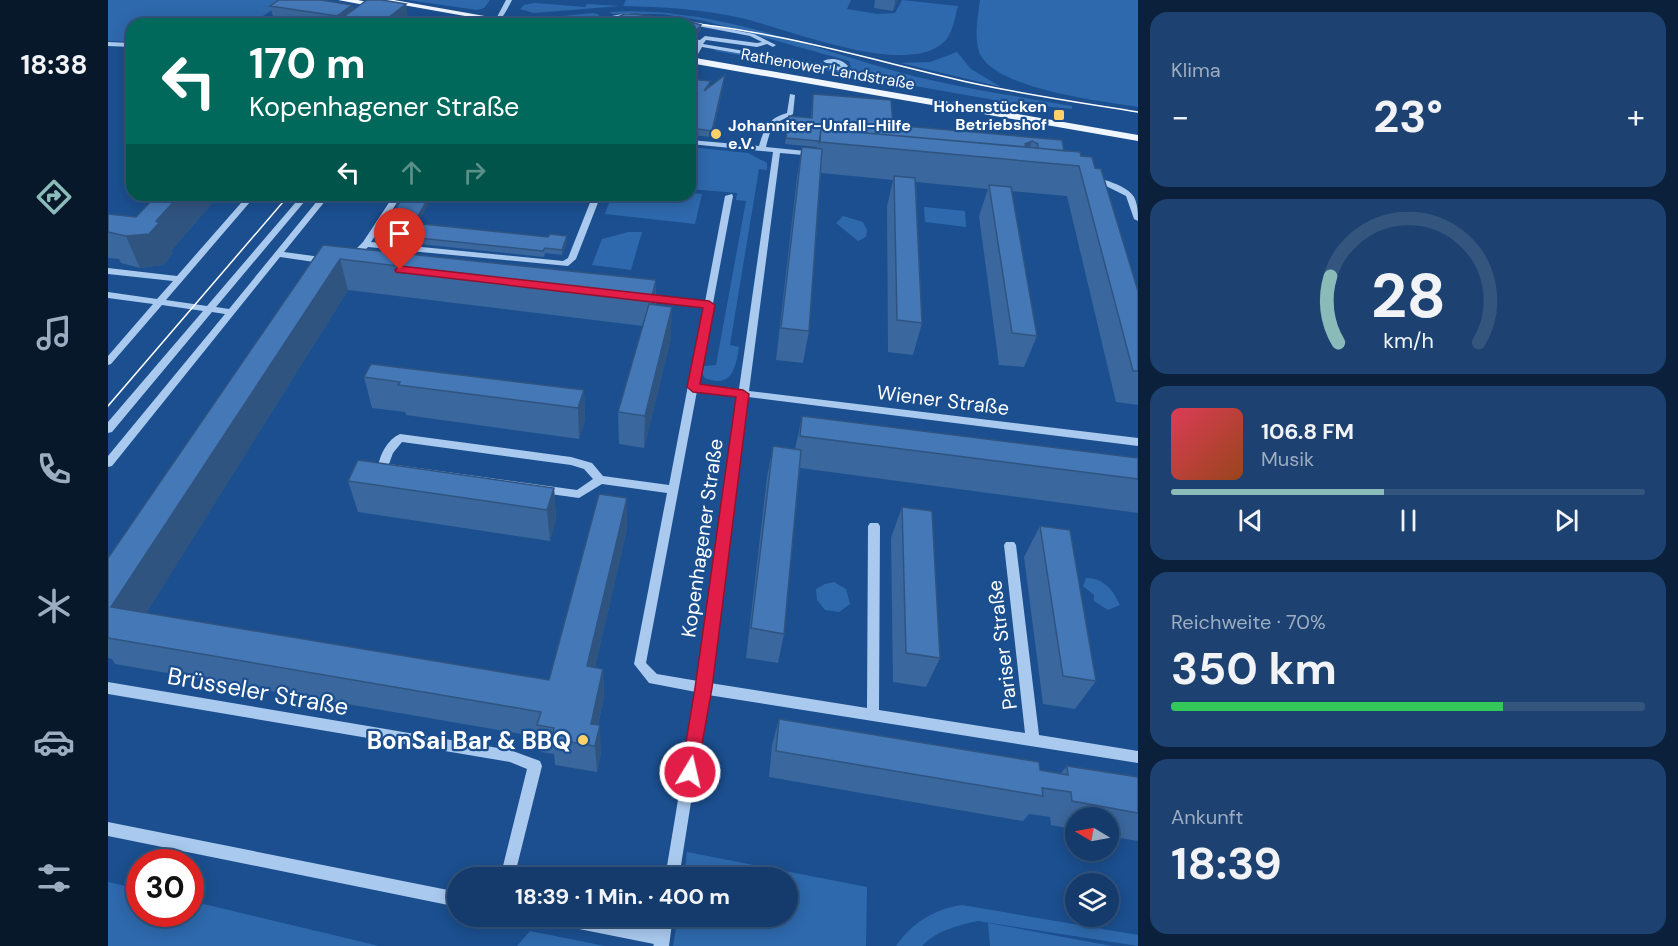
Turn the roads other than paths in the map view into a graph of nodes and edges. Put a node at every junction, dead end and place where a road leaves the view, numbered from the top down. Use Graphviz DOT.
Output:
graph roads {
  1 [pos="342,0"];
  2 [pos="379,0"];
  3 [pos="509,0"];
  4 [pos="638,15"];
  5 [pos="449,18"];
  6 [pos="476,18"];
  7 [pos="499,18"];
  8 [pos="611,18"];
  9 [pos="696,24"];
  10 [pos="712,27"];
  11 [pos="765,43"];
  12 [pos="108,44"];
  13 [pos="126,45"];
  14 [pos="773,45"];
  15 [pos="698,46"];
  16 [pos="827,63"];
  17 [pos="792,94"];
  18 [pos="1138,129"];
  19 [pos="1138,138"];
  20 [pos="696,143"];
  21 [pos="762,149"];
  22 [pos="777,151"];
  23 [pos="824,155"];
  24 [pos="1079,178"];
  25 [pos="729,196"];
  26 [pos="247,201"];
  27 [pos="301,201"];
  28 [pos="321,201"];
  29 [pos="394,201"];
  30 [pos="595,201"];
  31 [pos="1138,219"];
  32 [pos="366,244"];
  33 [pos="280,254"];
  34 [pos="359,265"];
  35 [pos="314,270"];
  36 [pos="108,271"];
  37 [pos="181,279"];
  38 [pos="108,295"];
  39 [pos="627,296"];
  40 [pos="161,302"];
  41 [pos="709,305"];
  42 [pos="208,309"];
  43 [pos="232,312"];
  44 [pos="108,362"];
  45 [pos="693,387"];
  46 [pos="743,394"];
  47 [pos="108,429"];
  48 [pos="1138,442"];
  49 [pos="108,463"];
  50 [pos="600,480"];
  51 [pos="674,490"];
  52 [pos="874,526"];
  53 [pos="1010,545"];
  54 [pos="108,688"];
  55 [pos="704,688"];
  56 [pos="873,715"];
  57 [pos="1033,741"];
  58 [pos="1138,757"];
  59 [pos="108,829"];
  60 [pos="510,867"];
  61 [pos="674,867"];
  62 [pos="447,898"];
  63 [pos="597,927"];
  64 [pos="664,927"];
  65 [pos="662,942"];
  1 -- 5 [label="main road"];
  2 -- 6 [label="main road"];
  3 -- 7 [label="street"];
  4 -- 8 [label="street"];
  9 -- 10 [label="street"];
  10 -- 11 [label="street"];
  10 -- 15 [label="street"];
  11 -- 14 [label="street"];
  11 -- 15 [label="street"];
  12 -- 13 [label="street"];
  15 -- 16 [label="street"];
  15 -- 18 [label="main road, Rathenower Landstraße"];
  15 -- 19 [label="main road, Rathenower Landstraße"];
  17 -- 21 [label="street"];
  20 -- 21 [label="street"];
  21 -- 22 [label="street"];
  22 -- 23 [label="street"];
  22 -- 46 [label="street, Kopenhagener Straße"];
  24 -- 31 [label="street"];
  25 -- 41 [label="street, Kopenhagener Straße"];
  26 -- 37 [label="street"];
  27 -- 42 [label="street"];
  28 -- 33 [label="street"];
  29 -- 32 [label="street"];
  30 -- 32 [label="street"];
  32 -- 34 [label="street"];
  33 -- 35 [label="street"];
  33 -- 43 [label="street"];
  36 -- 37 [label="street"];
  37 -- 40 [label="street"];
  38 -- 40 [label="street"];
  39 -- 41 [label="street"];
  40 -- 42 [label="street"];
  40 -- 44 [label="street"];
  41 -- 45 [label="street, Kopenhagener Straße"];
  42 -- 43 [label="street"];
  42 -- 47 [label="street"];
  43 -- 49 [label="street"];
  45 -- 46 [label="street"];
  45 -- 51 [label="street, Kopenhagener Straße"];
  46 -- 48 [label="street, Wiener Straße"];
  46 -- 55 [label="street, Kopenhagener Straße"];
  50 -- 50 [label="street, Kopenhagener Straße"];
  50 -- 51 [label="street, Kopenhagener Straße"];
  51 -- 55 [label="street, Kopenhagener Straße"];
  52 -- 56 [label="street"];
  53 -- 57 [label="street, Pariser Straße"];
  54 -- 60 [label="street, Brüsseler Straße"];
  55 -- 56 [label="street, Pariser Straße"];
  55 -- 61 [label="street, Kopenhagener Straße"];
  56 -- 57 [label="street, Pariser Straße"];
  57 -- 58 [label="street, Pariser Straße"];
  59 -- 62 [label="street"];
  63 -- 65 [label="street"];
  64 -- 65 [label="street"];
}
